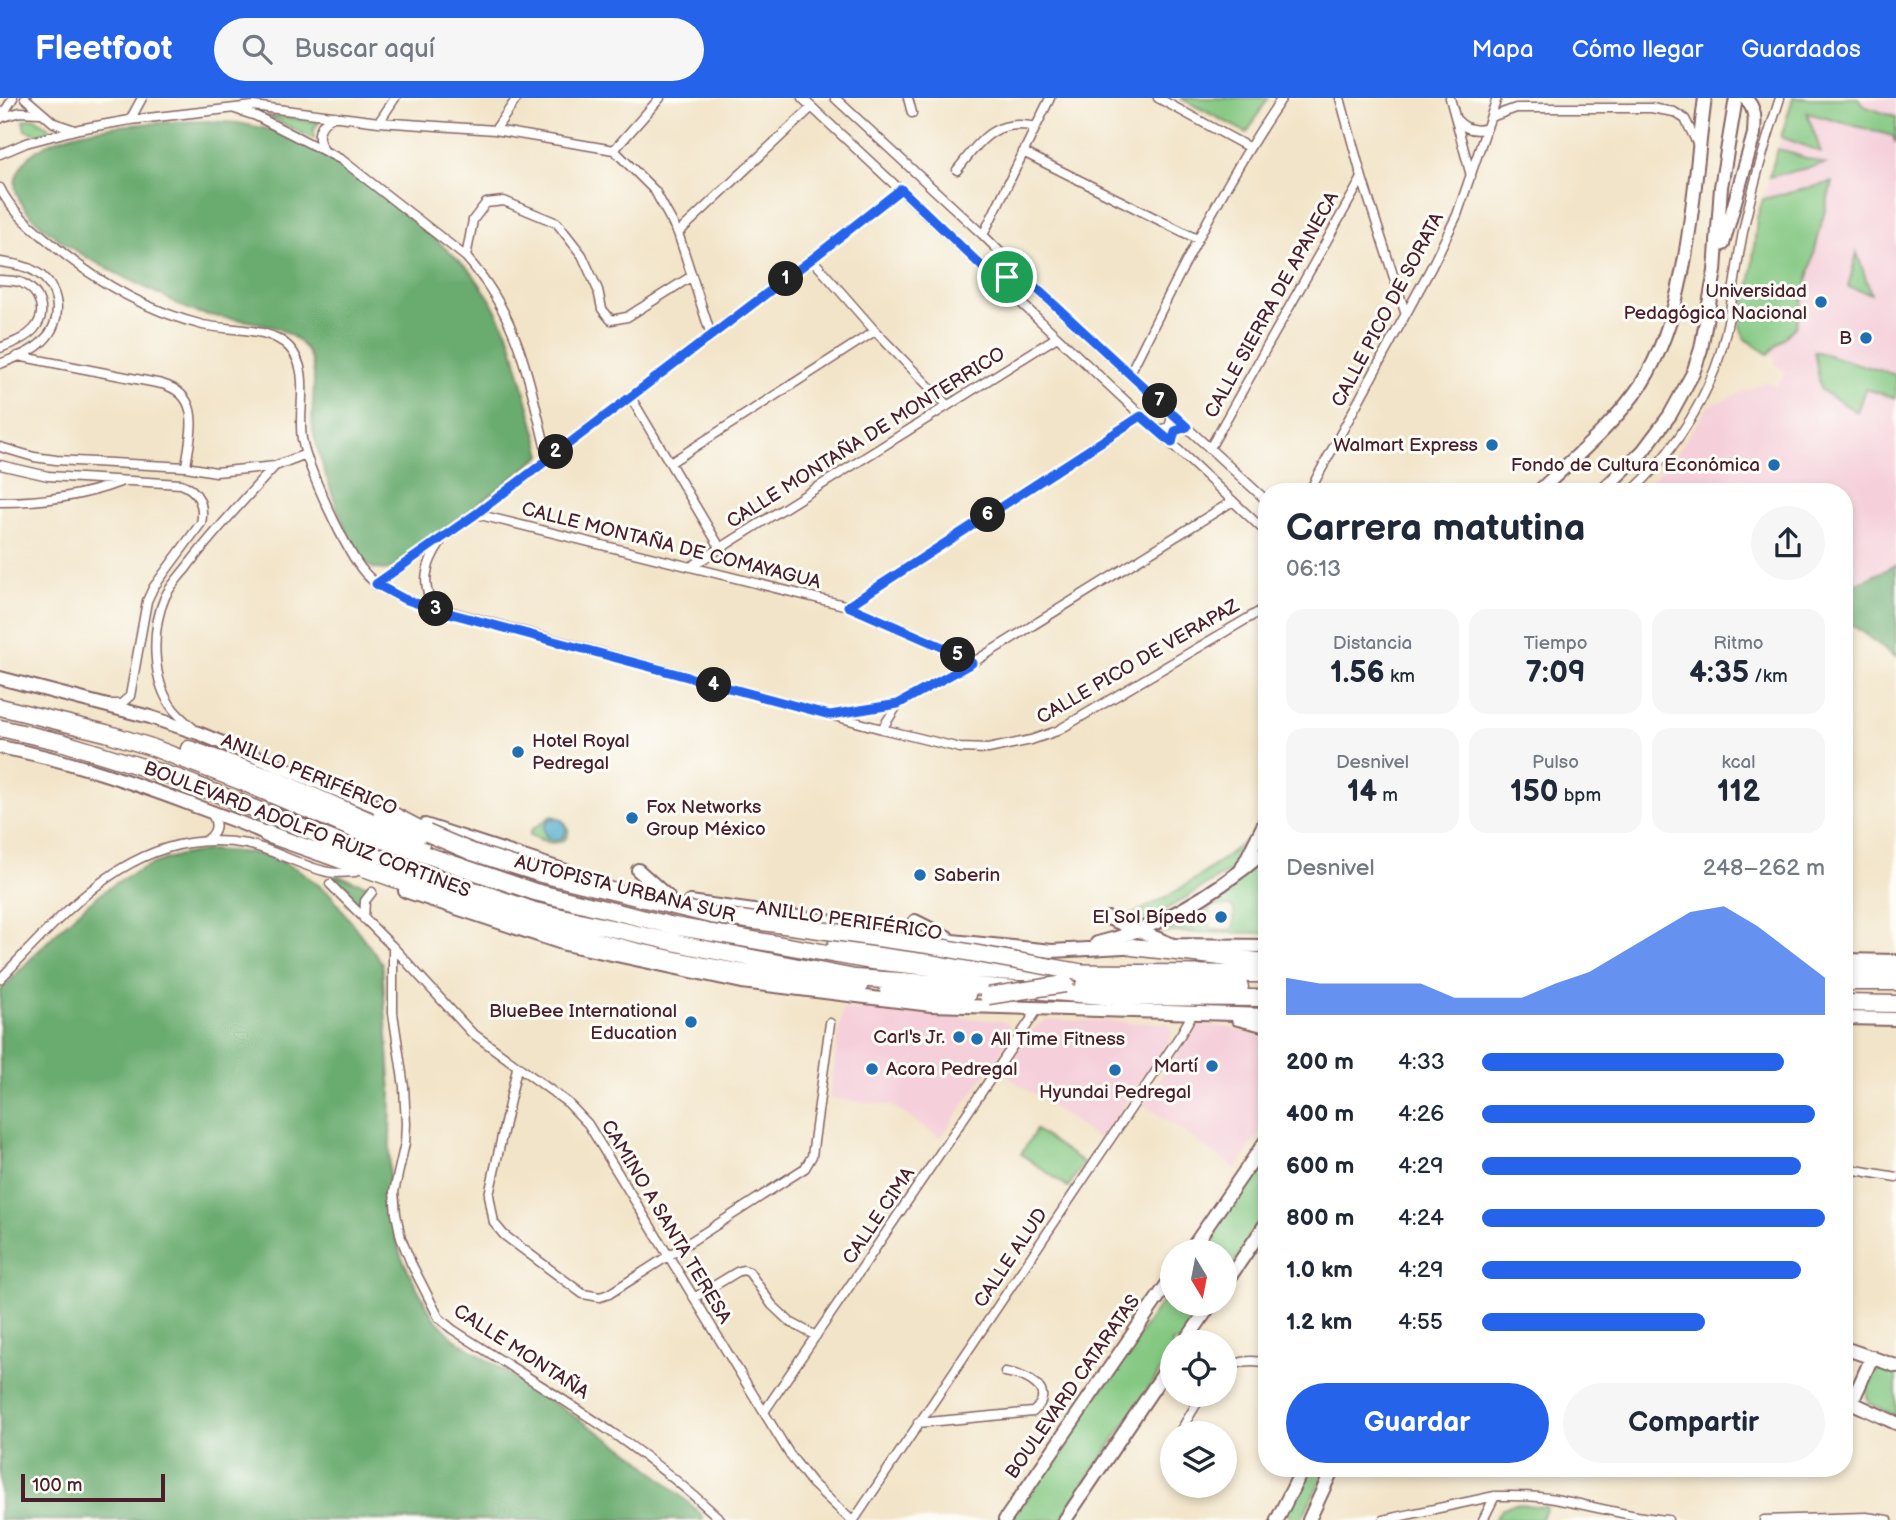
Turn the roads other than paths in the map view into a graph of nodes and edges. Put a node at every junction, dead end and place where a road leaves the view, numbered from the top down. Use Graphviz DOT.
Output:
graph roads {
  1 [pos="13,98"];
  2 [pos="25,98"];
  3 [pos="142,98"];
  4 [pos="395,98"];
  5 [pos="517,98"];
  6 [pos="660,98"];
  7 [pos="802,98"];
  8 [pos="908,98"];
  9 [pos="1050,98"];
  10 [pos="1158,98"];
  11 [pos="1282,98"];
  12 [pos="1340,98"];
  13 [pos="1450,98"];
  14 [pos="1497,98"];
  15 [pos="1705,98"];
  16 [pos="1736,98"];
  17 [pos="1745,98"];
  18 [pos="839,99"];
  19 [pos="1778,99"];
  20 [pos="256,102"];
  21 [pos="225,107"];
  22 [pos="812,107"];
  23 [pos="40,113"];
  24 [pos="912,113"];
  25 [pos="335,116"];
  26 [pos="1456,117"];
  27 [pos="1490,117"];
  28 [pos="0,118"];
  29 [pos="130,120"];
  30 [pos="379,122"];
  31 [pos="1036,127"];
  32 [pos="1487,128"];
  33 [pos="79,129"];
  34 [pos="495,130"];
  35 [pos="1698,146"];
  36 [pos="1248,147"];
  37 [pos="614,150"];
  38 [pos="326,152"];
  39 [pos="1023,152"];
  40 [pos="0,154"];
  41 [pos="957,170"];
  42 [pos="1471,176"];
  43 [pos="1362,178"];
  44 [pos="0,188"];
  45 [pos="901,189"];
  46 [pos="678,233"];
  47 [pos="983,234"];
  48 [pos="1197,239"];
  49 [pos="466,257"];
  50 [pos="812,259"];
  51 [pos="1007,261"];
  52 [pos="0,262"];
  53 [pos="1715,271"];
  54 [pos="692,276"];
  55 [pos="994,278"];
  56 [pos="0,280"];
  57 [pos="1028,281"];
  58 [pos="1013,296"];
  59 [pos="1405,312"];
  60 [pos="875,331"];
  61 [pos="711,335"];
  62 [pos="1056,337"];
  63 [pos="0,348"];
  64 [pos="18,356"];
  65 [pos="0,364"];
  66 [pos="1130,373"];
  67 [pos="630,397"];
  68 [pos="947,405"];
  69 [pos="1173,414"];
  70 [pos="1141,416"];
  71 [pos="1187,427"];
  72 [pos="1158,432"];
  73 [pos="1172,443"];
  74 [pos="0,447"];
  75 [pos="1210,448"];
  76 [pos="306,454"];
  77 [pos="548,458"];
  78 [pos="670,463"];
  79 [pos="0,465"];
  80 [pos="275,466"];
  81 [pos="186,467"];
  82 [pos="123,481"];
  83 [pos="1314,483"];
  84 [pos="1547,483"];
  85 [pos="1610,483"];
  86 [pos="1639,483"];
  87 [pos="1258,493"];
  88 [pos="0,502"];
  89 [pos="1233,502"];
  90 [pos="476,514"];
  91 [pos="1258,525"];
  92 [pos="444,538"];
  93 [pos="185,542"];
  94 [pos="721,549"];
  95 [pos="197,554"];
  96 [pos="692,566"];
  97 [pos="376,584"];
  98 [pos="848,606"];
  99 [pos="434,609"];
  100 [pos="1258,612"];
  101 [pos="972,663"];
  102 [pos="0,678"];
  103 [pos="0,697"];
  104 [pos="109,704"];
  105 [pos="898,704"];
  106 [pos="0,707"];
  107 [pos="830,715"];
  108 [pos="0,721"];
  109 [pos="0,728"];
  110 [pos="882,729"];
  111 [pos="198,733"];
  112 [pos="0,747"];
  113 [pos="382,809"];
  114 [pos="210,812"];
  115 [pos="267,834"];
  116 [pos="1258,836"];
  117 [pos="200,842"];
  118 [pos="459,857"];
  119 [pos="1258,857"];
  120 [pos="638,870"];
  121 [pos="1240,871"];
  122 [pos="355,872"];
  123 [pos="330,884"];
  124 [pos="606,884"];
  125 [pos="372,892"];
  126 [pos="668,897"];
  127 [pos="810,908"];
  128 [pos="1108,918"];
  129 [pos="364,919"];
  130 [pos="915,921"];
  131 [pos="831,922"];
  132 [pos="1139,931"];
  133 [pos="957,942"];
  134 [pos="1173,945"];
  135 [pos="1258,946"];
  136 [pos="393,947"];
  137 [pos="1132,947"];
  138 [pos="1052,950"];
  139 [pos="1853,960"];
  140 [pos="1896,961"];
  141 [pos="1258,963"];
  142 [pos="1258,964"];
  143 [pos="1853,968"];
  144 [pos="1896,969"];
  145 [pos="1079,972"];
  146 [pos="1258,974"];
  147 [pos="0,979"];
  148 [pos="1853,982"];
  149 [pos="1896,982"];
  150 [pos="1065,984"];
  151 [pos="1258,987"];
  152 [pos="1853,994"];
  153 [pos="1896,995"];
  154 [pos="1258,998"];
  155 [pos="1853,1003"];
  156 [pos="1896,1004"];
  157 [pos="1038,1009"];
  158 [pos="1193,1013"];
  159 [pos="1217,1014"];
  160 [pos="1258,1015"];
  161 [pos="1853,1018"];
  162 [pos="1896,1019"];
  163 [pos="830,1023"];
  164 [pos="1258,1024"];
  165 [pos="517,1068"];
  166 [pos="1258,1152"];
  167 [pos="1853,1170"];
  168 [pos="1896,1177"];
  169 [pos="1258,1235"];
  170 [pos="1198,1239"];
  171 [pos="669,1255"];
  172 [pos="1237,1266"];
  173 [pos="1160,1294"];
  174 [pos="694,1298"];
  175 [pos="816,1336"];
  176 [pos="1853,1352"];
  177 [pos="1872,1357"];
  178 [pos="1258,1361"];
  179 [pos="1237,1362"];
  180 [pos="1896,1366"];
  181 [pos="1005,1372"];
  182 [pos="1160,1379"];
  183 [pos="1853,1391"];
  184 [pos="1853,1402"];
  185 [pos="764,1412"];
  186 [pos="918,1423"];
  187 [pos="1896,1423"];
  188 [pos="1299,1477"];
  189 [pos="1329,1477"];
  190 [pos="1495,1496"];
  191 [pos="721,1520"];
  192 [pos="852,1520"];
  193 [pos="1005,1520"];
  194 [pos="1065,1520"];
  195 [pos="1278,1520"];
  196 [pos="1309,1520"];
  197 [pos="1383,1520"];
  198 [pos="1483,1520"];
  199 [pos="1668,1520"];
  200 [pos="1764,1520"];
  201 [pos="1888,1520"];
  1 -- 28 [label="street"];
  2 -- 23 [label="street"];
  3 -- 29 [label="street"];
  4 -- 30 [label="street"];
  5 -- 34 [label="street"];
  6 -- 37 [label="street"];
  7 -- 22 [label="street"];
  8 -- 24 [label="street"];
  9 -- 31 [label="street"];
  10 -- 36 [label="street"];
  11 -- 36 [label="street"];
  12 -- 43 [label="street"];
  13 -- 26 [label="street"];
  14 -- 27 [label="street, CALLE PICO DE SORATA"];
  15 -- 35 [label="main road"];
  16 -- 53 [label="main road"];
  17 -- 53 [label="main road"];
  18 -- 47 [label="street"];
  19 -- 86 [label="street"];
  20 -- 21 [label="street"];
  20 -- 25 [label="street"];
  21 -- 29 [label="street"];
  21 -- 38 [label="street"];
  22 -- 45 [label="street"];
  22 -- 46 [label="street"];
  23 -- 28 [label="street"];
  23 -- 33 [label="street"];
  25 -- 30 [label="street"];
  25 -- 38 [label="street"];
  26 -- 32 [label="street"];
  26 -- 42 [label="street"];
  27 -- 32 [label="street, CALLE PICO DE SORATA"];
  27 -- 35 [label="street"];
  29 -- 33 [label="street"];
  30 -- 34 [label="street"];
  31 -- 39 [label="street"];
  31 -- 41 [label="street"];
  32 -- 42 [label="street, CALLE PICO DE SORATA"];
  33 -- 40 [label="street"];
  34 -- 37 [label="street"];
  35 -- 84 [label="main road"];
  36 -- 48 [label="street"];
  37 -- 46 [label="street"];
  38 -- 49 [label="street"];
  39 -- 47 [label="street"];
  39 -- 48 [label="street"];
  42 -- 59 [label="street, CALLE PICO DE SORATA"];
  43 -- 59 [label="street"];
  43 -- 75 [label="street, CALLE SIERRA DE APANECA"];
  44 -- 76 [label="street"];
  45 -- 50 [label="street"];
  45 -- 55 [label="street"];
  46 -- 54 [label="street"];
  47 -- 51 [label="street"];
  48 -- 66 [label="street"];
  49 -- 54 [label="street"];
  49 -- 77 [label="street"];
  50 -- 60 [label="street"];
  50 -- 61 [label="street"];
  51 -- 55 [label="street"];
  51 -- 57 [label="street"];
  52 -- 64 [label="street"];
  53 -- 85 [label="main road"];
  54 -- 61 [label="street"];
  55 -- 58 [label="street"];
  56 -- 63 [label="street"];
  57 -- 58 [label="street"];
  57 -- 66 [label="street"];
  58 -- 62 [label="street"];
  59 -- 83 [label="street, CALLE PICO DE SORATA"];
  60 -- 68 [label="street"];
  60 -- 78 [label="street"];
  61 -- 67 [label="street"];
  62 -- 68 [label="street, CALLE MONTAÑA DE MONTERRICO"];
  62 -- 70 [label="street"];
  64 -- 65 [label="street"];
  64 -- 81 [label="street"];
  66 -- 69 [label="street"];
  67 -- 77 [label="street"];
  67 -- 78 [label="street"];
  68 -- 94 [label="street, CALLE MONTAÑA DE MONTERRICO"];
  69 -- 71 [label="street"];
  69 -- 72 [label="street"];
  70 -- 72 [label="street"];
  70 -- 98 [label="street"];
  71 -- 73 [label="street"];
  71 -- 75 [label="street"];
  72 -- 73 [label="street"];
  73 -- 89 [label="street"];
  74 -- 81 [label="street"];
  75 -- 87 [label="street"];
  76 -- 80 [label="street"];
  76 -- 97 [label="street"];
  77 -- 90 [label="street"];
  78 -- 94 [label="street"];
  79 -- 82 [label="street"];
  80 -- 81 [label="street"];
  80 -- 95 [label="street"];
  82 -- 88 [label="street"];
  82 -- 93 [label="street"];
  89 -- 91 [label="street"];
  89 -- 101 [label="street"];
  90 -- 92 [label="street"];
  90 -- 96 [label="street, CALLE MONTAÑA DE COMAYAGUA"];
  92 -- 97 [label="street"];
  92 -- 99 [label="street"];
  93 -- 95 [label="street"];
  93 -- 104 [label="street"];
  94 -- 96 [label="street, CALLE MONTAÑA DE MONTERRICO"];
  95 -- 111 [label="street"];
  96 -- 98 [label="street, CALLE MONTAÑA DE COMAYAGUA"];
  97 -- 99 [label="street, CALLE PICO DE VERAPAZ"];
  98 -- 101 [label="street, CALLE MONTAÑA DE COMAYAGUA"];
  99 -- 107 [label="street, CALLE PICO DE VERAPAZ"];
  100 -- 110 [label="street, CALLE PICO DE VERAPAZ"];
  101 -- 105 [label="street"];
  102 -- 104 [label="main road"];
  103 -- 118 [label="highway, ANILLO PERIFÉRICO"];
  104 -- 111 [label="main road"];
  105 -- 107 [label="street"];
  105 -- 110 [label="street"];
  106 -- 145 [label="highway, AUTOPISTA URBANA SUR, bridge"];
  107 -- 110 [label="street, CALLE PICO DE VERAPAZ"];
  108 -- 150 [label="highway, AUTOPISTA URBANA SUR, bridge"];
  109 -- 154 [label="highway"];
  111 -- 113 [label="main road"];
  112 -- 114 [label="main road, BOULEVARD ADOLFO RUIZ CORTINES"];
  113 -- 124 [label="main road"];
  113 -- 145 [label="highway, bridge"];
  114 -- 115 [label="main road, BOULEVARD ADOLFO RUIZ CORTINES"];
  114 -- 117 [label="street"];
  115 -- 122 [label="main road, BOULEVARD ADOLFO RUIZ CORTINES"];
  115 -- 150 [label="highway, bridge"];
  116 -- 121 [label="main road"];
  117 -- 122 [label="street"];
  117 -- 147 [label="street"];
  118 -- 124 [label="highway"];
  118 -- 142 [label="highway, ANILLO PERIFÉRICO"];
  119 -- 121 [label="main road"];
  120 -- 126 [label="main road"];
  121 -- 132 [label="main road"];
  122 -- 157 [label="main road, BOULEVARD ADOLFO RUIZ CORTINES"];
  123 -- 129 [label="street, CAMINO A SANTA TERESA"];
  124 -- 126 [label="main road"];
  125 -- 129 [label="street"];
  126 -- 131 [label="main road"];
  127 -- 131 [label="main road"];
  128 -- 132 [label="main road"];
  129 -- 136 [label="street, CAMINO A SANTA TERESA"];
  130 -- 133 [label="main road"];
  131 -- 133 [label="main road"];
  132 -- 134 [label="main road"];
  132 -- 138 [label="main road"];
  133 -- 138 [label="main road"];
  134 -- 135 [label="main road"];
  134 -- 137 [label="main road"];
  136 -- 165 [label="street, CAMINO A SANTA TERESA"];
  136 -- 191 [label="street, CALLE MONTAÑA"];
  137 -- 138 [label="main road"];
  137 -- 141 [label="highway"];
  139 -- 140 [label="main road"];
  143 -- 144 [label="highway"];
  145 -- 146 [label="highway, AUTOPISTA URBANA SUR"];
  148 -- 149 [label="highway"];
  150 -- 151 [label="highway, AUTOPISTA URBANA SUR"];
  152 -- 153 [label="highway"];
  155 -- 156 [label="highway"];
  157 -- 158 [label="main road, BOULEVARD ADOLFO RUIZ CORTINES"];
  157 -- 175 [label="street, CALLE CIMA"];
  158 -- 159 [label="main road, BOULEVARD ADOLFO RUIZ CORTINES"];
  158 -- 186 [label="street, CALLE ALUD"];
  159 -- 160 [label="main road, BOULEVARD ADOLFO RUIZ CORTINES"];
  159 -- 164 [label="main road"];
  161 -- 162 [label="main road"];
  163 -- 171 [label="street"];
  165 -- 171 [label="street, CAMINO A SANTA TERESA"];
  165 -- 171 [label="street"];
  166 -- 170 [label="main road"];
  167 -- 168 [label="street"];
  169 -- 172 [label="main road"];
  171 -- 174 [label="street, CAMINO A SANTA TERESA"];
  173 -- 193 [label="main road, BOULEVARD CATARATAS"];
  174 -- 175 [label="street"];
  174 -- 185 [label="street, CAMINO A SANTA TERESA"];
  175 -- 185 [label="street, CALLE CIMA"];
  176 -- 177 [label="main road"];
  177 -- 180 [label="main road"];
  177 -- 183 [label="main road"];
  178 -- 179 [label="street"];
  181 -- 186 [label="street"];
  182 -- 194 [label="main road"];
  184 -- 187 [label="main road"];
  185 -- 192 [label="street, CAMINO A SANTA TERESA"];
  186 -- 192 [label="street, CALLE ALUD"];
  188 -- 195 [label="main road"];
  189 -- 196 [label="main road"];
  190 -- 197 [label="street"];
  190 -- 198 [label="street"];
  190 -- 199 [label="street"];
  200 -- 201 [label="street"];
}
